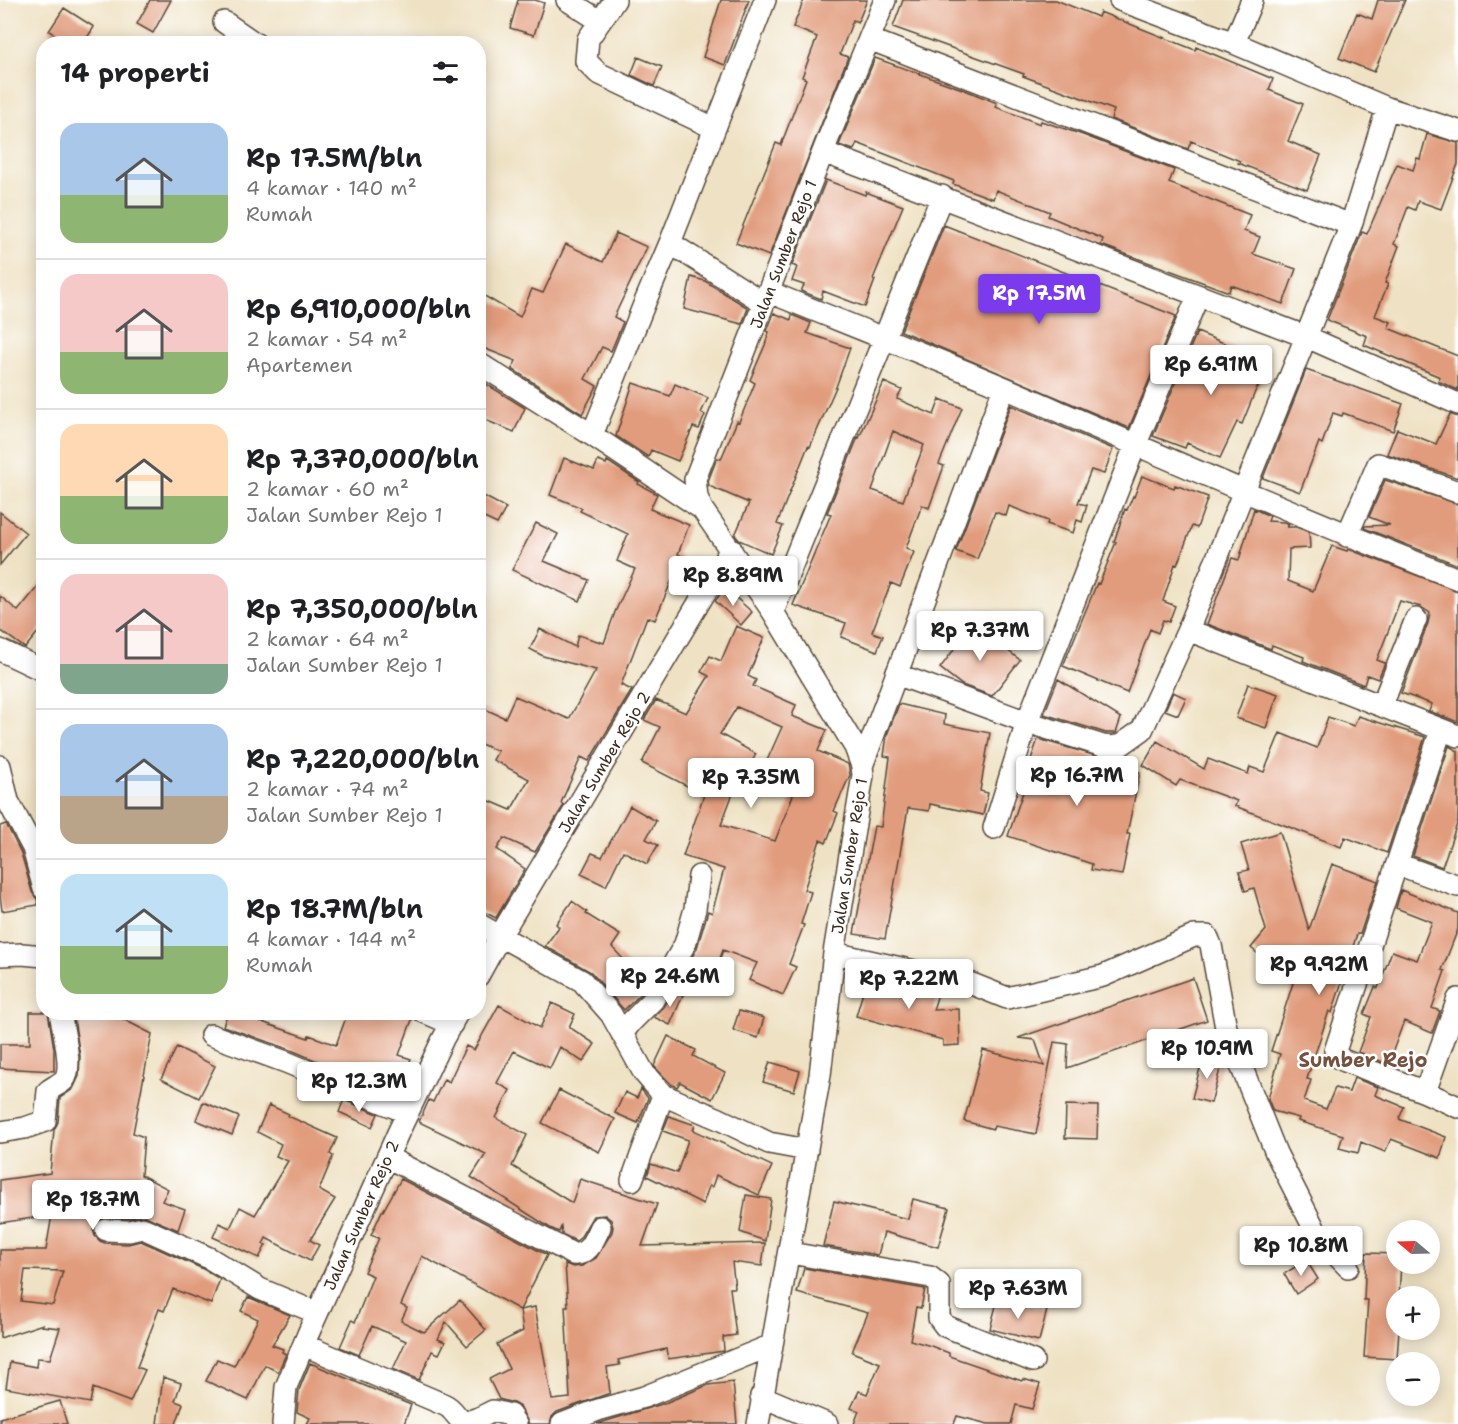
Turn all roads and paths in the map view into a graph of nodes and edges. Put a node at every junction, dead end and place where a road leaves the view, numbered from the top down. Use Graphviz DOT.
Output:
graph roads {
  1 [pos="567,0"];
  2 [pos="615,0"];
  3 [pos="765,0"];
  4 [pos="885,0"];
  5 [pos="1120,0"];
  6 [pos="1252,0"];
  7 [pos="600,21"];
  8 [pos="224,22"];
  9 [pos="244,36"];
  10 [pos="869,39"];
  11 [pos="1234,44"];
  12 [pos="1387,108"];
  13 [pos="714,128"];
  14 [pos="1458,131"];
  15 [pos="823,152"];
  16 [pos="942,196"];
  17 [pos="1351,225"];
  18 [pos="670,243"];
  19 [pos="1198,296"];
  20 [pos="767,297"];
  21 [pos="1307,337"];
  22 [pos="884,338"];
  23 [pos="486,368"];
  24 [pos="1004,388"];
  25 [pos="1458,404"];
  26 [pos="592,435"];
  27 [pos="1135,446"];
  28 [pos="1243,490"];
  29 [pos="1458,492"];
  30 [pos="702,509"];
  31 [pos="1347,536"];
  32 [pos="732,549"];
  33 [pos="1458,579"];
  34 [pos="773,612"];
  35 [pos="1416,618"];
  36 [pos="1188,630"];
  37 [pos="0,651"];
  38 [pos="36,667"];
  39 [pos="896,674"];
  40 [pos="1382,705"];
  41 [pos="1027,722"];
  42 [pos="1449,733"];
  43 [pos="0,766"];
  44 [pos="862,766"];
  45 [pos="994,828"];
  46 [pos="36,859"];
  47 [pos="1397,864"];
  48 [pos="699,876"];
  49 [pos="1458,886"];
  50 [pos="486,928"];
  51 [pos="500,936"];
  52 [pos="834,953"];
  53 [pos="0,955"];
  54 [pos="36,955"];
  55 [pos="486,961"];
  56 [pos="1458,999"];
  57 [pos="61,1020"];
  58 [pos="454,1020"];
  59 [pos="622,1034"];
  60 [pos="211,1035"];
  61 [pos="1425,1092"];
  62 [pos="663,1095"];
  63 [pos="1458,1107"];
  64 [pos="408,1113"];
  65 [pos="0,1132"];
  66 [pos="807,1150"];
  67 [pos="387,1157"];
  68 [pos="632,1180"];
  69 [pos="600,1227"];
  70 [pos="106,1230"];
  71 [pos="790,1253"];
  72 [pos="1348,1267"];
  73 [pos="317,1313"];
  74 [pos="304,1345"];
  75 [pos="772,1345"];
  76 [pos="1033,1362"];
  77 [pos="761,1396"];
  78 [pos="283,1424"];
  79 [pos="516,1424"];
  80 [pos="562,1424"];
  81 [pos="758,1424"];
  82 [pos="827,1424"];
  1 -- 7 [label="street"];
  2 -- 7 [label="street"];
  3 -- 13 [label="street"];
  4 -- 10 [label="street, Jalan Sumber Rejo 1"];
  5 -- 11 [label="street"];
  6 -- 11 [label="street"];
  7 -- 13 [label="street"];
  8 -- 9 [label="street"];
  10 -- 15 [label="street, Jalan Sumber Rejo 1"];
  10 -- 17 [label="street"];
  11 -- 12 [label="street"];
  12 -- 14 [label="street"];
  12 -- 17 [label="street"];
  13 -- 18 [label="street"];
  15 -- 16 [label="street"];
  15 -- 20 [label="street, Jalan Sumber Rejo 1"];
  16 -- 19 [label="street"];
  16 -- 22 [label="street"];
  17 -- 21 [label="street"];
  18 -- 20 [label="street"];
  18 -- 26 [label="street"];
  19 -- 21 [label="street"];
  19 -- 27 [label="street"];
  20 -- 22 [label="street"];
  20 -- 30 [label="street, Jalan Sumber Rejo 1"];
  21 -- 25 [label="street"];
  21 -- 28 [label="street"];
  22 -- 24 [label="street"];
  22 -- 34 [label="street"];
  23 -- 26 [label="street, Jalan Sumber Rejo 1"];
  24 -- 27 [label="street"];
  24 -- 39 [label="street"];
  26 -- 30 [label="street, Jalan Sumber Rejo 1"];
  27 -- 28 [label="street"];
  27 -- 41 [label="street"];
  28 -- 31 [label="street"];
  28 -- 36 [label="street"];
  29 -- 31 [label="street"];
  30 -- 32 [label="street, Jalan Sumber Rejo 1"];
  31 -- 33 [label="street"];
  32 -- 34 [label="street, Jalan Sumber Rejo 1"];
  32 -- 51 [label="street, Jalan Sumber Rejo 2"];
  34 -- 44 [label="street, Jalan Sumber Rejo 1"];
  35 -- 40 [label="street"];
  36 -- 40 [label="street"];
  36 -- 41 [label="street"];
  37 -- 38 [label="street"];
  39 -- 41 [label="street"];
  39 -- 44 [label="street"];
  40 -- 42 [label="street"];
  41 -- 45 [label="street"];
  42 -- 47 [label="street"];
  43 -- 46 [label="street"];
  44 -- 52 [label="street, Jalan Sumber Rejo 1"];
  47 -- 49 [label="street"];
  47 -- 61 [label="street"];
  48 -- 59 [label="street"];
  50 -- 51 [label="street"];
  51 -- 55 [label="street, Jalan Sumber Rejo 2"];
  51 -- 59 [label="street"];
  52 -- 66 [label="street, Jalan Sumber Rejo 1"];
  52 -- 72 [label="street"];
  53 -- 54 [label="street"];
  56 -- 61 [label="street"];
  57 -- 65 [label="street"];
  58 -- 64 [label="street, Jalan Sumber Rejo 2"];
  59 -- 62 [label="street"];
  60 -- 64 [label="street"];
  61 -- 63 [label="street"];
  62 -- 66 [label="street"];
  62 -- 68 [label="street"];
  64 -- 67 [label="street, Jalan Sumber Rejo 2"];
  66 -- 71 [label="street, Jalan Sumber Rejo 1"];
  67 -- 69 [label="street"];
  67 -- 73 [label="street, Jalan Sumber Rejo 2"];
  70 -- 73 [label="street"];
  71 -- 75 [label="street, Jalan Sumber Rejo 1"];
  71 -- 76 [label="street"];
  73 -- 74 [label="street, Jalan Sumber Rejo 2"];
  74 -- 78 [label="street, Jalan Sumber Rejo 2"];
  74 -- 79 [label="street"];
  75 -- 77 [label="street, Jalan Sumber Rejo 1"];
  75 -- 80 [label="street"];
  77 -- 81 [label="street, Jalan Sumber Rejo 1"];
  77 -- 82 [label="street"];
}
